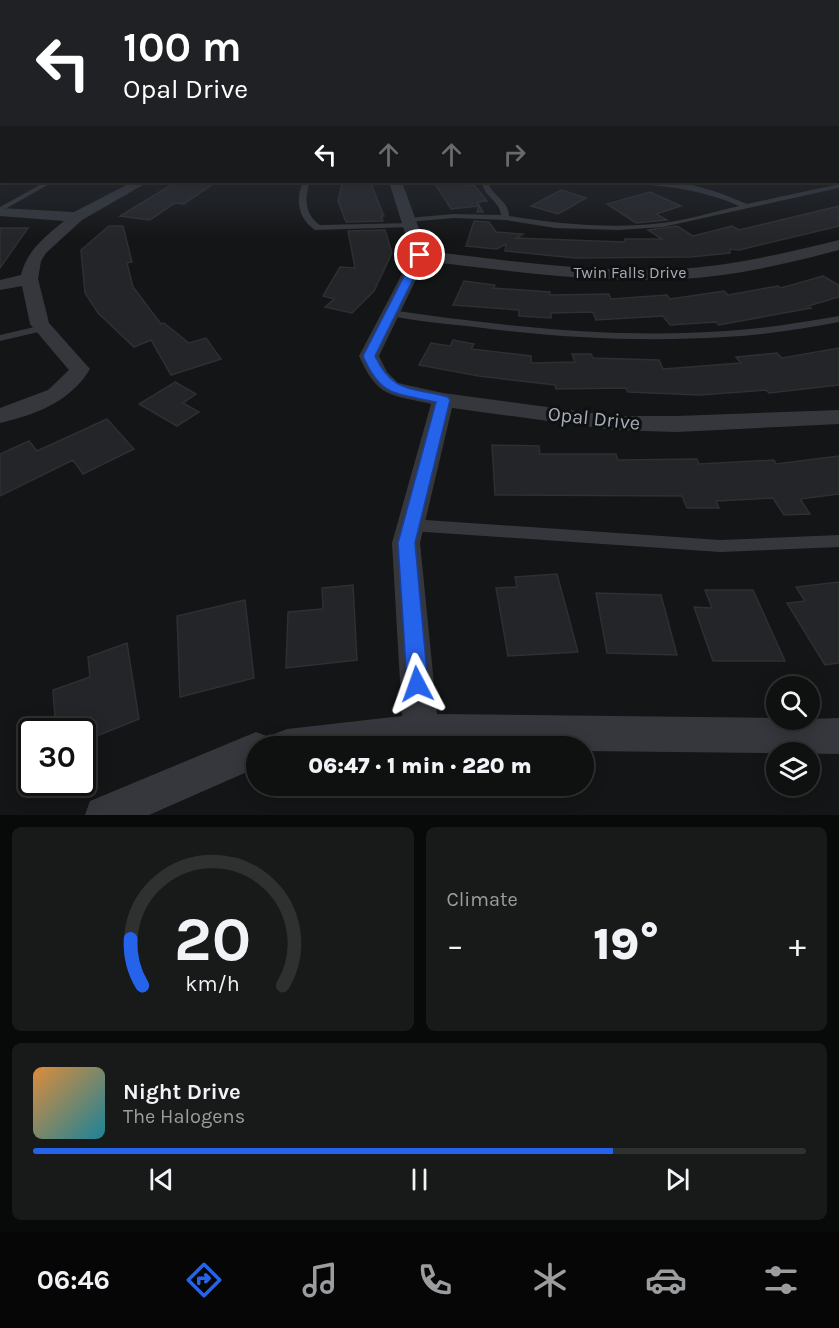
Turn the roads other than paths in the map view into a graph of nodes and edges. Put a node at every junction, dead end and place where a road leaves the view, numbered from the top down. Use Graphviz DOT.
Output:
graph roads {
  1 [pos="47,183"];
  2 [pos="139,183"];
  3 [pos="306,183"];
  4 [pos="395,183"];
  5 [pos="485,183"];
  6 [pos="649,183"];
  7 [pos="839,186"];
  8 [pos="745,206"];
  9 [pos="0,211"];
  10 [pos="76,217"];
  11 [pos="505,218"];
  12 [pos="410,223"];
  13 [pos="839,245"];
  14 [pos="420,255"];
  15 [pos="29,279"];
  16 [pos="0,285"];
  17 [pos="391,313"];
  18 [pos="839,319"];
  19 [pos="43,328"];
  20 [pos="0,338"];
  21 [pos="443,400"];
  22 [pos="0,416"];
  23 [pos="839,417"];
  24 [pos="411,525"];
  25 [pos="839,541"];
  26 [pos="421,732"];
  27 [pos="385,736"];
  28 [pos="839,736"];
  29 [pos="246,754"];
  30 [pos="104,815"];
  1 -- 9 [label="lane"];
  2 -- 10 [label="street"];
  3 -- 12 [label="lane"];
  4 -- 12 [label="street"];
  5 -- 11 [label="lane"];
  6 -- 8 [label="lane"];
  7 -- 8 [label="lane"];
  8 -- 11 [label="lane"];
  9 -- 10 [label="street"];
  10 -- 15 [label="street"];
  11 -- 12 [label="lane"];
  12 -- 14 [label="street"];
  13 -- 14 [label="street, Twin Falls Drive"];
  14 -- 17 [label="street"];
  15 -- 16 [label="street"];
  15 -- 19 [label="street"];
  17 -- 18 [label="lane"];
  17 -- 21 [label="street, Opal Drive"];
  19 -- 20 [label="lane"];
  19 -- 22 [label="street"];
  21 -- 23 [label="street, Opal Drive"];
  21 -- 24 [label="street"];
  24 -- 25 [label="lane"];
  24 -- 26 [label="street"];
  26 -- 27 [label="street"];
  26 -- 28 [label="street"];
  29 -- 30 [label="street"];
}
